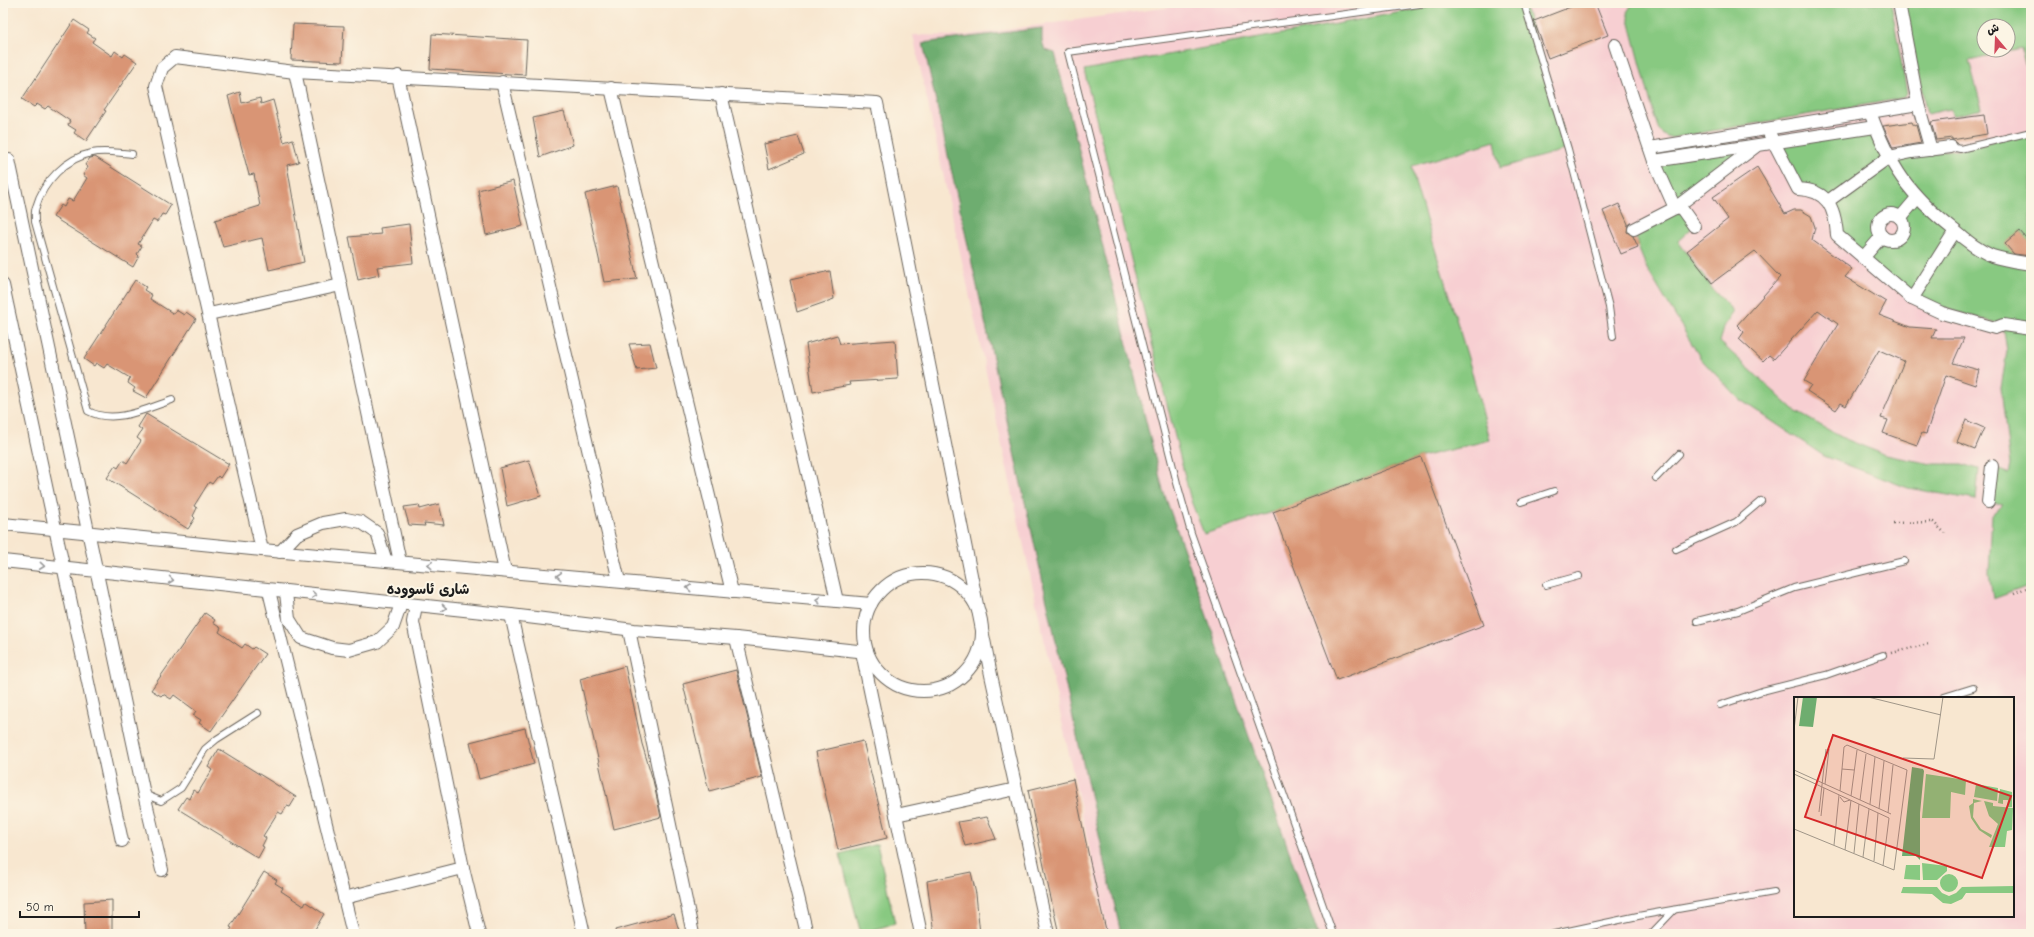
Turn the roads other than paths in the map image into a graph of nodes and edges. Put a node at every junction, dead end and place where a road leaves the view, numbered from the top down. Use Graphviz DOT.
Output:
graph roads {
  1 [pos="1427,3"];
  2 [pos="1524,3"];
  3 [pos="1899,3"];
  4 [pos="1615,45"];
  5 [pos="295,72"];
  6 [pos="398,76"];
  7 [pos="502,82"];
  8 [pos="611,88"];
  9 [pos="721,94"];
  10 [pos="1918,104"];
  11 [pos="1870,112"];
  12 [pos="1875,127"];
  13 [pos="1766,129"];
  14 [pos="2031,132"];
  15 [pos="1773,144"];
  16 [pos="1756,146"];
  17 [pos="1951,147"];
  18 [pos="1650,148"];
  19 [pos="1931,150"];
  20 [pos="132,154"];
  21 [pos="1889,157"];
  22 [pos="9,160"];
  23 [pos="1654,161"];
  24 [pos="1917,198"];
  25 [pos="1828,201"];
  26 [pos="1677,207"];
  27 [pos="1900,218"];
  28 [pos="1694,226"];
  29 [pos="1634,229"];
  30 [pos="1955,232"];
  31 [pos="1882,236"];
  32 [pos="1863,258"];
  33 [pos="2031,264"];
  34 [pos="51,283"];
  35 [pos="3,285"];
  36 [pos="341,285"];
  37 [pos="36,287"];
  38 [pos="1912,299"];
  39 [pos="209,314"];
  40 [pos="2031,329"];
  41 [pos="1613,337"];
  42 [pos="172,400"];
  43 [pos="1679,454"];
  44 [pos="1992,466"];
  45 [pos="1656,478"];
  46 [pos="1554,491"];
  47 [pos="1761,501"];
  48 [pos="1521,502"];
  49 [pos="1988,502"];
  50 [pos="3,524"];
  51 [pos="55,530"];
  52 [pos="90,533"];
  53 [pos="1676,549"];
  54 [pos="262,550"];
  55 [pos="280,552"];
  56 [pos="386,561"];
  57 [pos="1904,561"];
  58 [pos="3,562"];
  59 [pos="400,562"];
  60 [pos="63,568"];
  61 [pos="96,571"];
  62 [pos="505,571"];
  63 [pos="1579,576"];
  64 [pos="618,581"];
  65 [pos="1546,586"];
  66 [pos="269,591"];
  67 [pos="732,592"];
  68 [pos="286,593"];
  69 [pos="837,601"];
  70 [pos="401,604"];
  71 [pos="871,604"];
  72 [pos="416,605"];
  73 [pos="511,615"];
  74 [pos="1696,621"];
  75 [pos="982,627"];
  76 [pos="629,630"];
  77 [pos="736,638"];
  78 [pos="865,652"];
  79 [pos="1883,655"];
  80 [pos="1973,688"];
  81 [pos="1944,697"];
  82 [pos="1720,705"];
  83 [pos="258,713"];
  84 [pos="1016,790"];
  85 [pos="144,794"];
  86 [pos="896,815"];
  87 [pos="122,841"];
  88 [pos="463,868"];
  89 [pos="162,870"];
  90 [pos="1774,892"];
  91 [pos="344,898"];
  92 [pos="1674,910"];
  93 [pos="353,934"];
  94 [pos="479,934"];
  95 [pos="584,934"];
  96 [pos="693,934"];
  97 [pos="807,934"];
  98 [pos="921,934"];
  99 [pos="1048,934"];
  100 [pos="1333,934"];
  101 [pos="1554,934"];
  102 [pos="1651,934"];
  1 -- 100 [label="lane"];
  2 -- 41 [label="lane"];
  3 -- 10 [label="street"];
  4 -- 18 [label="street"];
  5 -- 6 [label="street"];
  5 -- 36 [label="street"];
  5 -- 39 [label="street"];
  6 -- 7 [label="street"];
  6 -- 62 [label="street"];
  7 -- 8 [label="street"];
  7 -- 64 [label="street"];
  8 -- 9 [label="street"];
  8 -- 67 [label="street"];
  9 -- 69 [label="street"];
  9 -- 75 [label="street"];
  10 -- 11 [label="street"];
  10 -- 19 [label="street"];
  11 -- 12 [label="street"];
  11 -- 13 [label="street"];
  12 -- 15 [label="street"];
  12 -- 21 [label="street"];
  13 -- 15 [label="street"];
  13 -- 18 [label="street"];
  14 -- 17 [label="lane"];
  15 -- 16 [label="street"];
  15 -- 25 [label="street"];
  16 -- 23 [label="street"];
  16 -- 26 [label="street"];
  17 -- 19 [label="street"];
  18 -- 23 [label="street"];
  19 -- 21 [label="street"];
  20 -- 34 [label="lane"];
  21 -- 24 [label="street"];
  21 -- 25 [label="street"];
  22 -- 37 [label="street"];
  23 -- 26 [label="street"];
  24 -- 27 [label="street"];
  24 -- 30 [label="street"];
  25 -- 32 [label="street"];
  26 -- 28 [label="street"];
  26 -- 29 [label="street"];
  27 -- 31 [label="street"];
  27 -- 31 [label="street"];
  30 -- 33 [label="street"];
  30 -- 38 [label="street"];
  31 -- 32 [label="street"];
  32 -- 38 [label="street"];
  34 -- 37 [label="lane"];
  34 -- 42 [label="lane"];
  35 -- 51 [label="street"];
  36 -- 39 [label="street"];
  36 -- 59 [label="street"];
  37 -- 52 [label="street"];
  38 -- 40 [label="street"];
  39 -- 54 [label="street"];
  43 -- 45 [label="lane"];
  44 -- 49 [label="street"];
  46 -- 48 [label="lane"];
  47 -- 53 [label="lane"];
  50 -- 51 [label="street"];
  51 -- 52 [label="street"];
  51 -- 60 [label="street"];
  52 -- 54 [label="street"];
  52 -- 61 [label="street"];
  54 -- 55 [label="street"];
  55 -- 56 [label="street"];
  55 -- 56 [label="street"];
  56 -- 59 [label="street"];
  57 -- 74 [label="lane"];
  58 -- 60 [label="street, one-way"];
  62 -- 59 [label="street, one-way"];
  60 -- 61 [label="street"];
  60 -- 87 [label="street"];
  61 -- 66 [label="street, one-way"];
  61 -- 85 [label="street"];
  64 -- 62 [label="street, one-way"];
  63 -- 65 [label="lane"];
  67 -- 64 [label="street, one-way"];
  66 -- 68 [label="street"];
  66 -- 91 [label="street"];
  69 -- 67 [label="street, one-way"];
  68 -- 70 [label="street, one-way"];
  68 -- 70 [label="street"];
  69 -- 71 [label="street"];
  70 -- 72 [label="street"];
  71 -- 75 [label="street"];
  71 -- 78 [label="street"];
  72 -- 73 [label="street, one-way"];
  72 -- 88 [label="street"];
  73 -- 76 [label="street"];
  73 -- 95 [label="street"];
  75 -- 78 [label="street"];
  75 -- 84 [label="street"];
  76 -- 77 [label="street"];
  76 -- 96 [label="street"];
  77 -- 78 [label="street"];
  77 -- 97 [label="street"];
  78 -- 86 [label="street"];
  79 -- 82 [label="lane"];
  80 -- 81 [label="lane"];
  83 -- 85 [label="lane"];
  84 -- 86 [label="street"];
  84 -- 99 [label="street"];
  85 -- 89 [label="street"];
  86 -- 98 [label="street"];
  88 -- 91 [label="street"];
  88 -- 94 [label="street"];
  90 -- 92 [label="lane"];
  91 -- 93 [label="street"];
  92 -- 101 [label="lane"];
  92 -- 102 [label="lane"];
}
